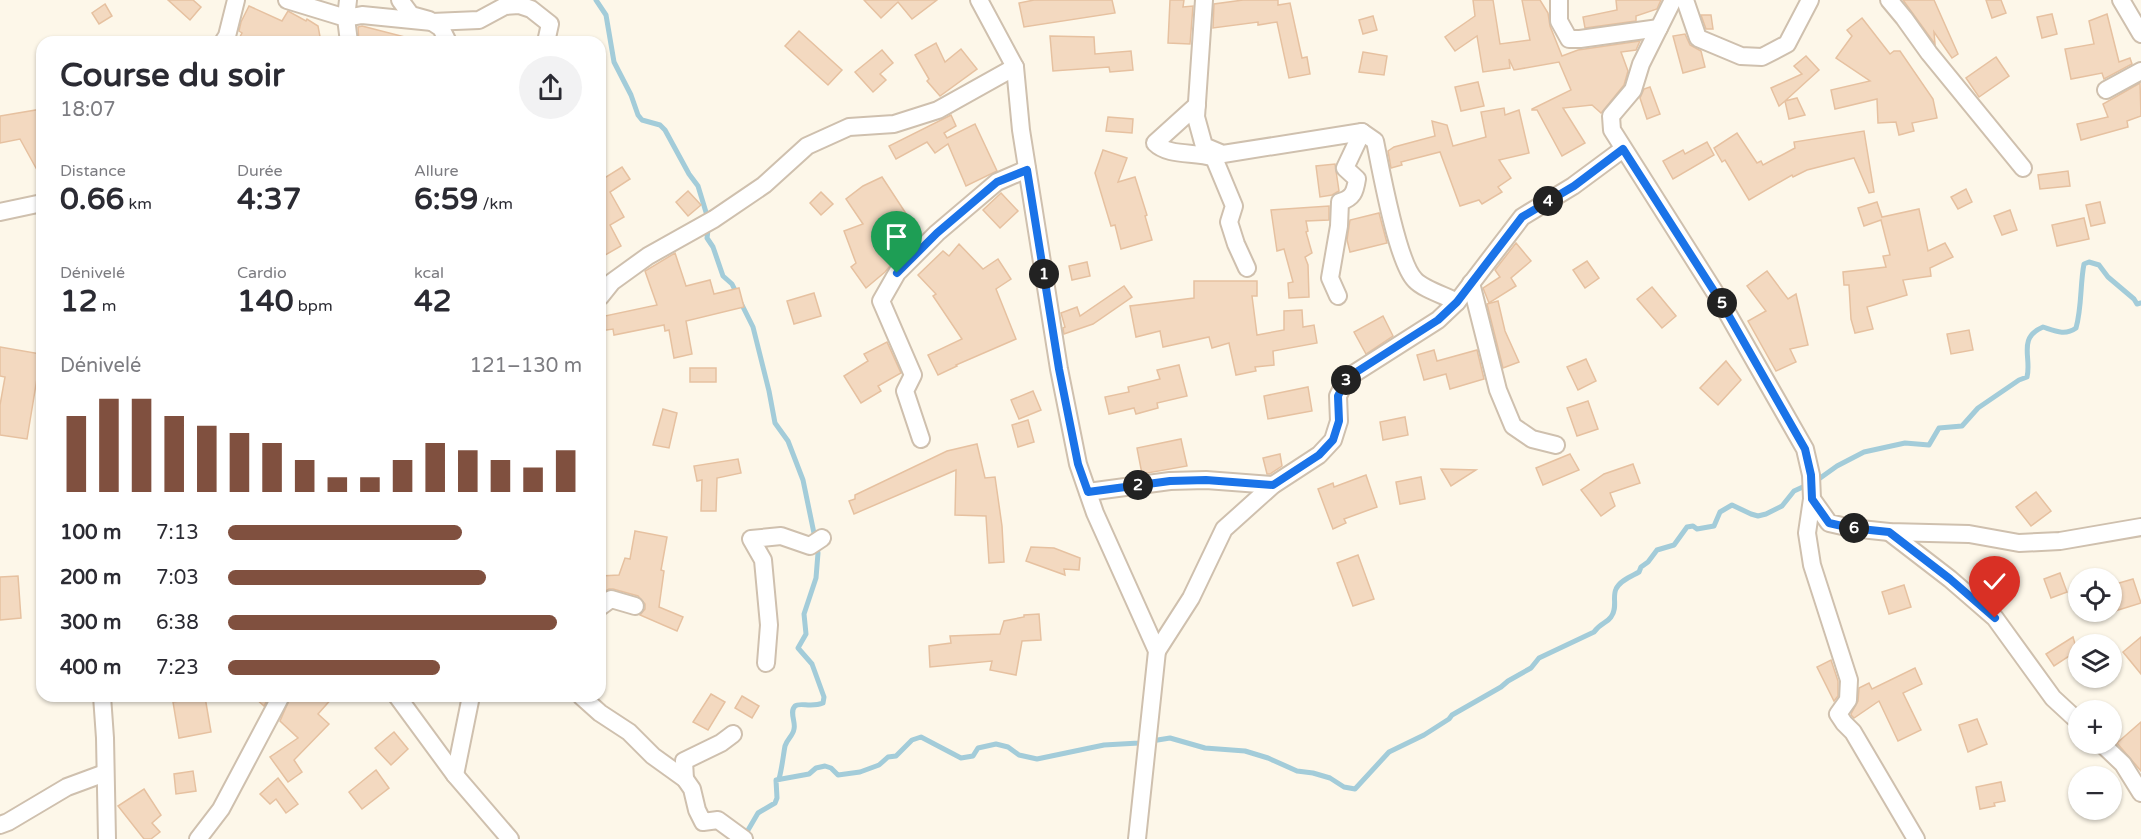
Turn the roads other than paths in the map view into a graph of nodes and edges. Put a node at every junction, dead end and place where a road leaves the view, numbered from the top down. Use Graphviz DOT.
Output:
graph roads {
  1 [pos="236,0"];
  2 [pos="287,0"];
  3 [pos="348,0"];
  4 [pos="400,0"];
  5 [pos="979,0"];
  6 [pos="1204,0"];
  7 [pos="1559,0"];
  8 [pos="1673,0"];
  9 [pos="1685,0"];
  10 [pos="1810,0"];
  11 [pos="1889,0"];
  12 [pos="2121,0"];
  13 [pos="346,18"];
  14 [pos="432,22"];
  15 [pos="1659,28"];
  16 [pos="2141,34"];
  17 [pos="228,36"];
  18 [pos="348,36"];
  19 [pos="445,36"];
  20 [pos="547,36"];
  21 [pos="1015,67"];
  22 [pos="2141,71"];
  23 [pos="2106,90"];
  24 [pos="1197,105"];
  25 [pos="1362,132"];
  26 [pos="1623,149"];
  27 [pos="2023,168"];
  28 [pos="1027,170"];
  29 [pos="36,203"];
  30 [pos="0,212"];
  31 [pos="1247,268"];
  32 [pos="1470,283"];
  33 [pos="606,290"];
  34 [pos="1338,296"];
  35 [pos="1454,305"];
  36 [pos="1478,317"];
  37 [pos="921,439"];
  38 [pos="1556,445"];
  39 [pos="1273,485"];
  40 [pos="1811,488"];
  41 [pos="1088,492"];
  42 [pos="2141,527"];
  43 [pos="1889,532"];
  44 [pos="816,542"];
  45 [pos="606,602"];
  46 [pos="635,606"];
  47 [pos="1157,651"];
  48 [pos="766,663"];
  49 [pos="102,702"];
  50 [pos="278,702"];
  51 [pos="401,702"];
  52 [pos="470,702"];
  53 [pos="588,702"];
  54 [pos="2068,712"];
  55 [pos="733,734"];
  56 [pos="2112,754"];
  57 [pos="105,773"];
  58 [pos="455,775"];
  59 [pos="685,779"];
  60 [pos="2141,793"];
  61 [pos="0,825"];
  62 [pos="106,839"];
  63 [pos="198,839"];
  64 [pos="510,839"];
  65 [pos="744,839"];
  66 [pos="1137,839"];
  67 [pos="1916,839"];
  1 -- 17 [label="street"];
  2 -- 13 [label="street"];
  3 -- 13 [label="street"];
  4 -- 14 [label="street"];
  5 -- 21 [label="street"];
  6 -- 24 [label="street"];
  7 -- 15 [label="street"];
  8 -- 15 [label="street"];
  9 -- 10 [label="street"];
  11 -- 27 [label="street"];
  12 -- 16 [label="street"];
  13 -- 14 [label="street"];
  13 -- 18 [label="street"];
  14 -- 19 [label="street"];
  14 -- 20 [label="street"];
  15 -- 26 [label="street"];
  21 -- 28 [label="street"];
  21 -- 33 [label="street"];
  22 -- 23 [label="street"];
  24 -- 25 [label="street"];
  24 -- 31 [label="street"];
  25 -- 34 [label="street"];
  25 -- 35 [label="street"];
  26 -- 32 [label="street"];
  26 -- 40 [label="street"];
  28 -- 37 [label="street"];
  28 -- 41 [label="street"];
  29 -- 30 [label="street"];
  32 -- 35 [label="street"];
  32 -- 36 [label="street"];
  35 -- 36 [label="street"];
  35 -- 39 [label="street"];
  36 -- 38 [label="street"];
  39 -- 41 [label="street"];
  39 -- 47 [label="street"];
  40 -- 43 [label="street"];
  40 -- 67 [label="street"];
  41 -- 47 [label="street"];
  42 -- 43 [label="street"];
  43 -- 54 [label="street"];
  44 -- 48 [label="street"];
  45 -- 46 [label="street"];
  47 -- 66 [label="street"];
  49 -- 57 [label="street"];
  50 -- 63 [label="street"];
  51 -- 58 [label="street"];
  52 -- 58 [label="street"];
  53 -- 59 [label="street"];
  55 -- 59 [label="street"];
  56 -- 60 [label="street"];
  57 -- 61 [label="street"];
  57 -- 62 [label="street"];
  58 -- 64 [label="street"];
  59 -- 65 [label="street"];
}
